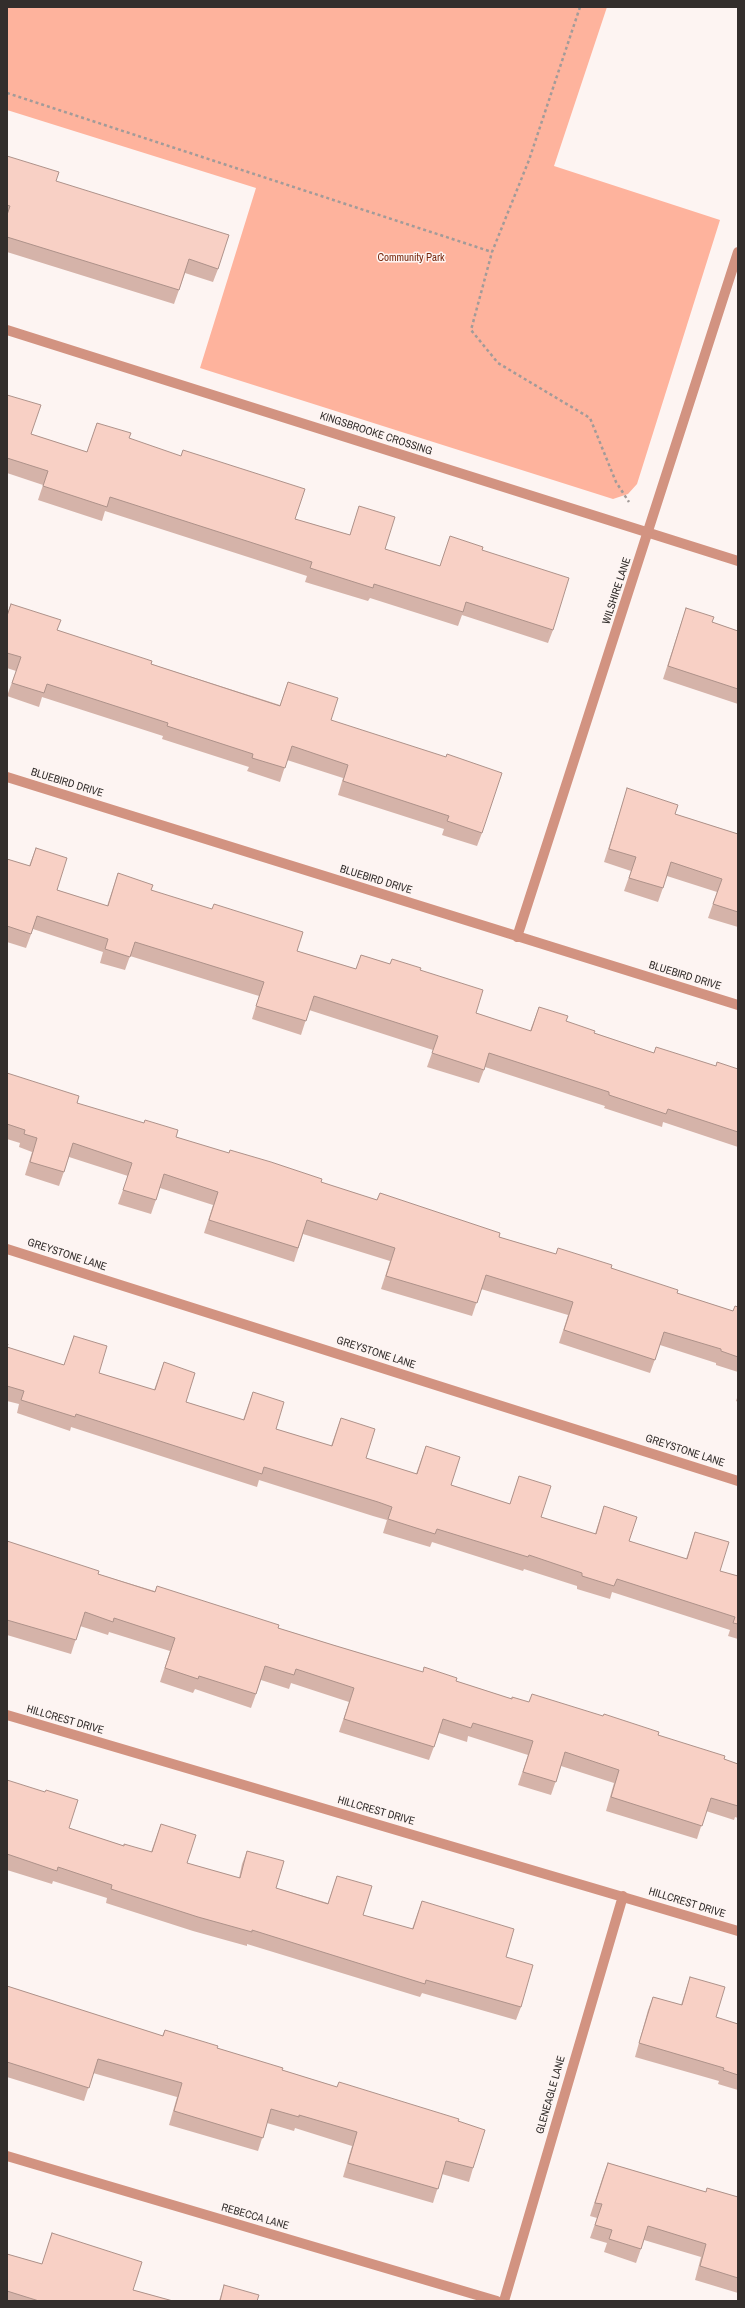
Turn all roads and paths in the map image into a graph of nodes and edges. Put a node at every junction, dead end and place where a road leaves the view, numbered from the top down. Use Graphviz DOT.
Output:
graph roads {
  1 [pos="580,7"];
  2 [pos="7,93"];
  3 [pos="492,252"];
  4 [pos="738,252"];
  5 [pos="7,330"];
  6 [pos="649,533"];
  7 [pos="738,561"];
  8 [pos="7,777"];
  9 [pos="518,937"];
  10 [pos="738,1005"];
  11 [pos="7,1249"];
  12 [pos="738,1481"];
  13 [pos="7,1715"];
  14 [pos="623,1896"];
  15 [pos="738,1931"];
  16 [pos="7,2156"];
  17 [pos="497,2301"];
  18 [pos="504,2301"];
  1 -- 3 [label="path"];
  2 -- 3 [label="path"];
  3 -- 6 [label="path"];
  4 -- 6 [label="street, WILSHIRE LANE"];
  5 -- 6 [label="street, KINGSBROOKE CROSSING"];
  6 -- 7 [label="street, KINGSBROOKE CROSSING"];
  6 -- 9 [label="street, WILSHIRE LANE"];
  8 -- 9 [label="street, BLUEBIRD DRIVE"];
  9 -- 10 [label="street, BLUEBIRD DRIVE"];
  11 -- 12 [label="street, GREYSTONE LANE"];
  13 -- 14 [label="street, HILLCREST DRIVE"];
  14 -- 15 [label="street, HILLCREST DRIVE"];
  14 -- 18 [label="street, GLENEAGLE LANE"];
  16 -- 17 [label="street, REBECCA LANE"];
}
